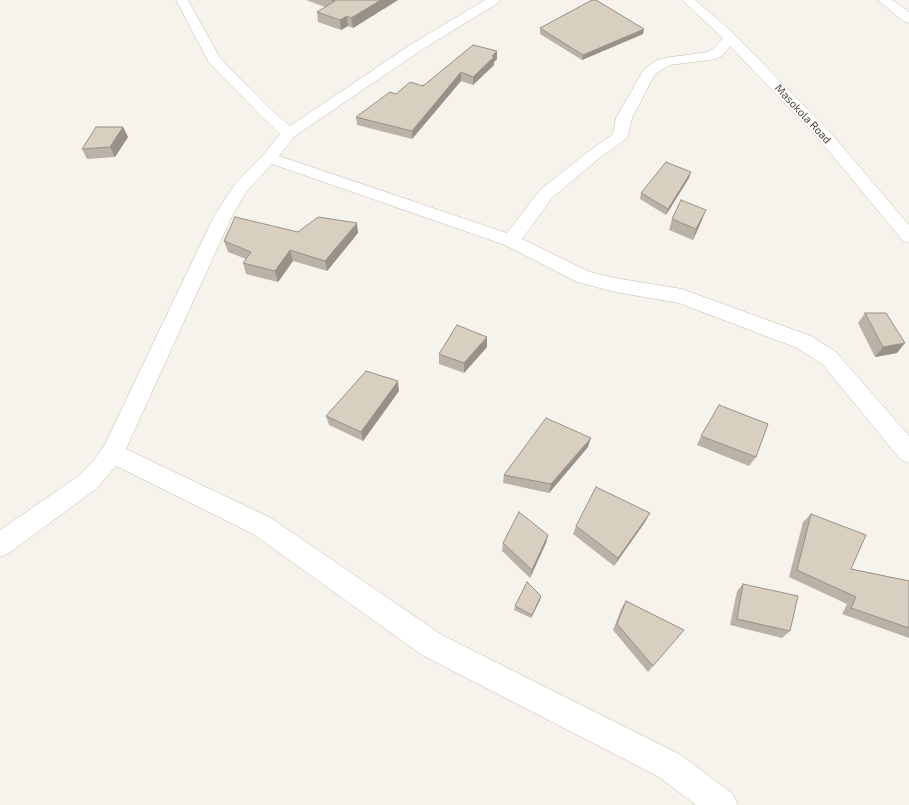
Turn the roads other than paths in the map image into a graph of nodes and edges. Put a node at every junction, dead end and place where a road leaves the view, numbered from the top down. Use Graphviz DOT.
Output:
graph roads {
  1 [pos="182,0"];
  2 [pos="494,0"];
  3 [pos="688,0"];
  4 [pos="884,0"];
  5 [pos="909,19"];
  6 [pos="730,38"];
  7 [pos="289,133"];
  8 [pos="269,158"];
  9 [pos="909,237"];
  10 [pos="511,241"];
  11 [pos="112,453"];
  12 [pos="909,453"];
  13 [pos="0,545"];
  14 [pos="722,805"];
  1 -- 7 [label="street"];
  2 -- 7 [label="street"];
  3 -- 6 [label="street, Masokola Road"];
  4 -- 5 [label="street"];
  6 -- 9 [label="street, Masokola Road"];
  6 -- 10 [label="street"];
  7 -- 8 [label="street"];
  8 -- 10 [label="street"];
  8 -- 11 [label="street"];
  10 -- 12 [label="street"];
  11 -- 13 [label="street"];
  11 -- 14 [label="street"];
}
